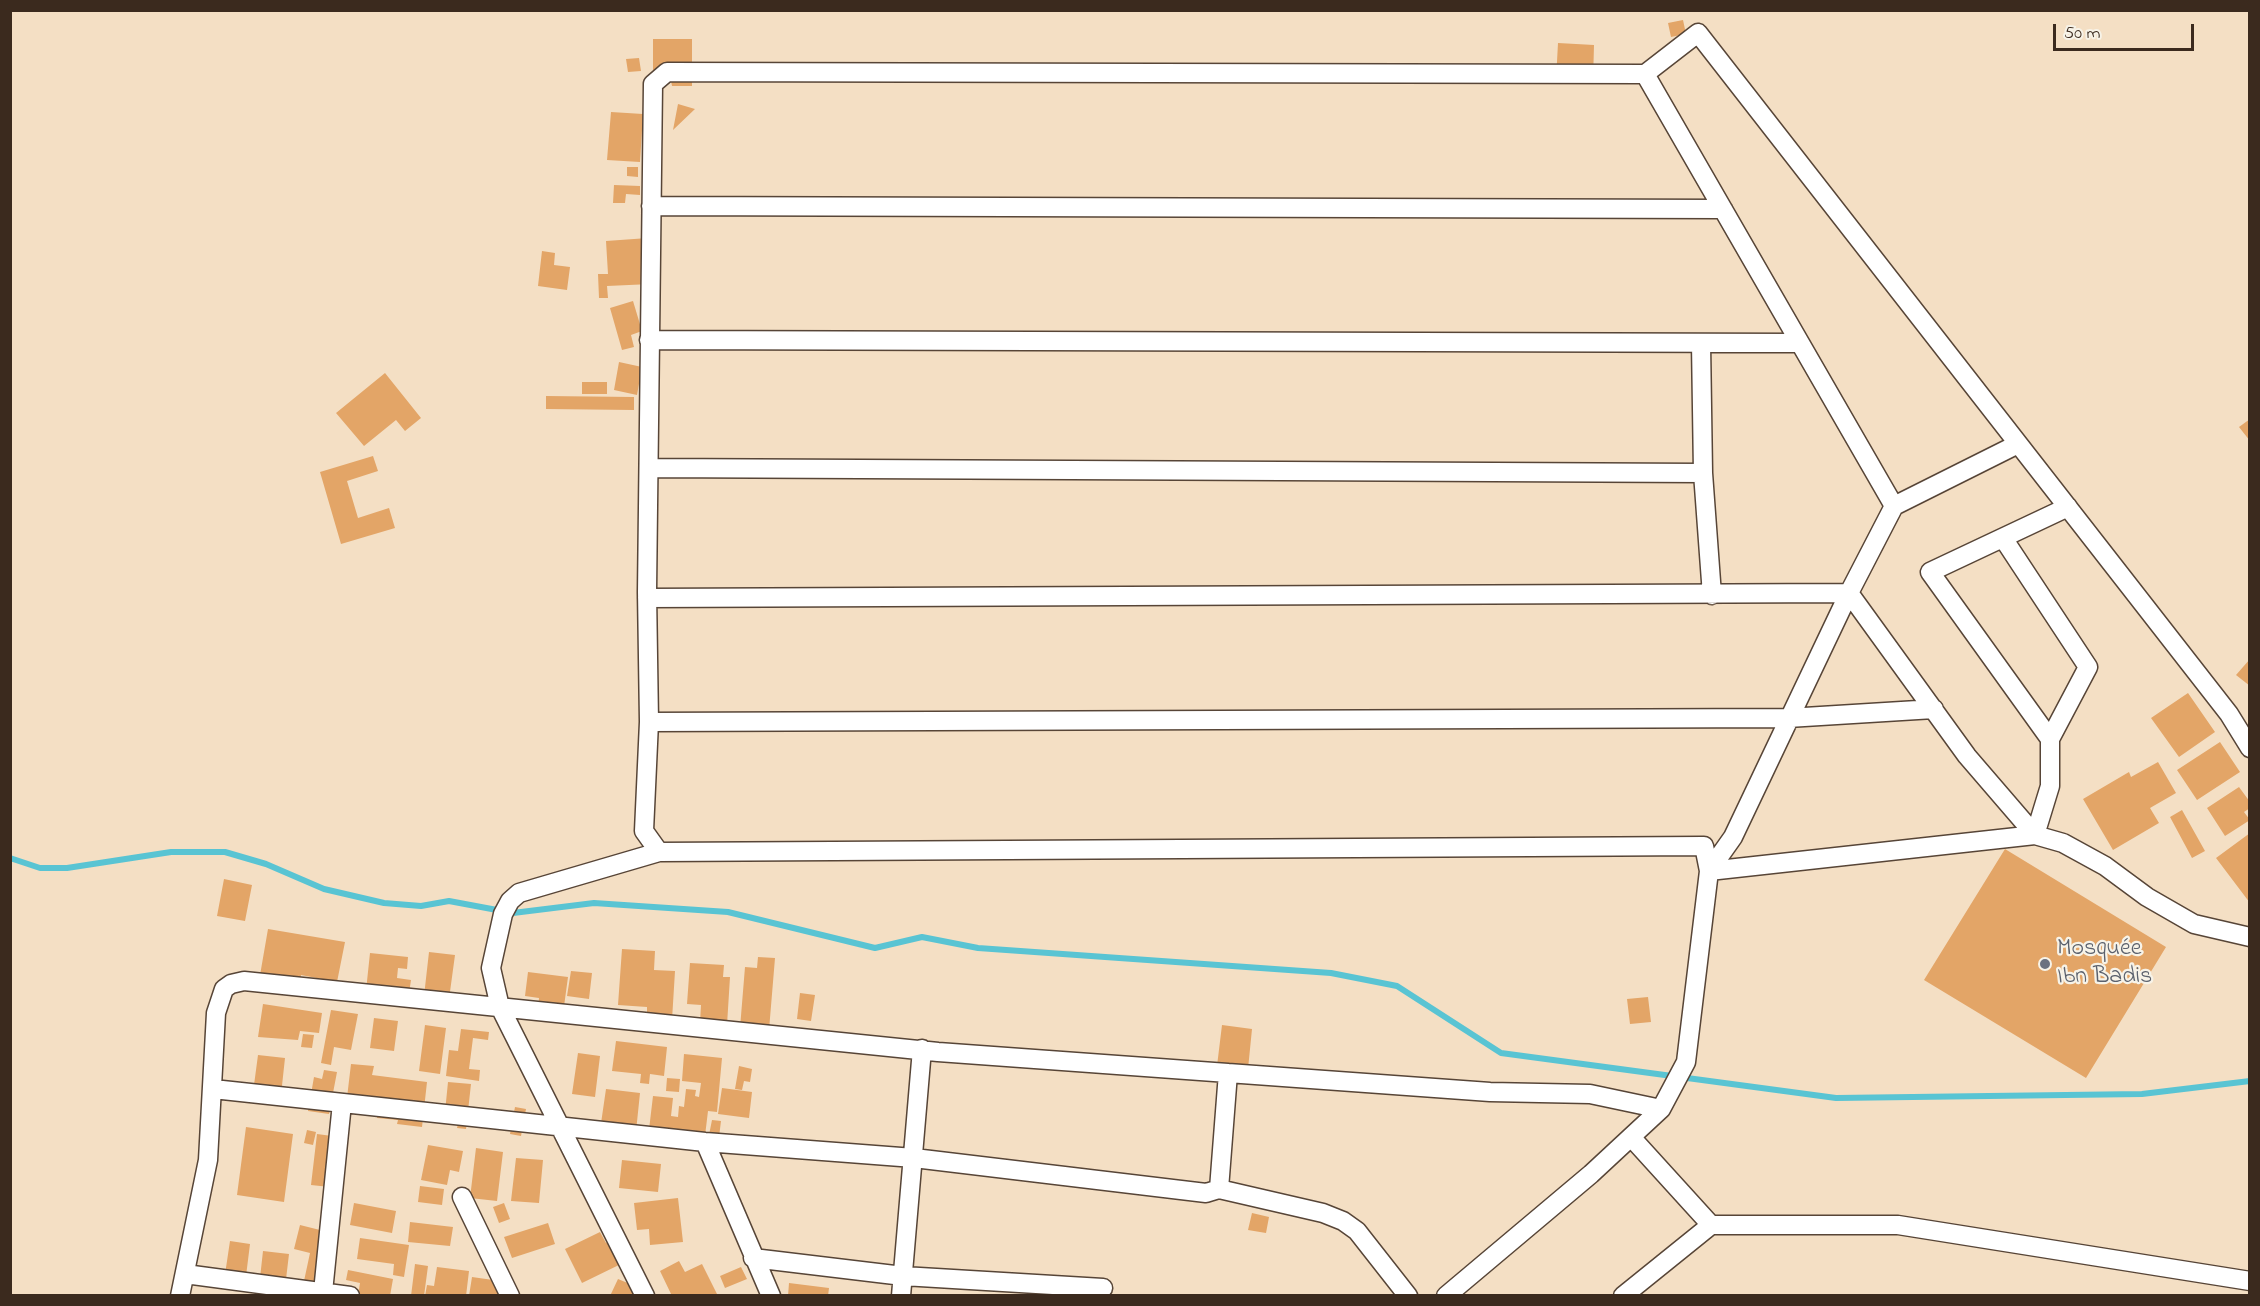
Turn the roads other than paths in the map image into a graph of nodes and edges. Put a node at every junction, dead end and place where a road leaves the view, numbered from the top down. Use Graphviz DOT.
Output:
graph roads {
  1 [pos="1645,74"];
  2 [pos="651,206"];
  3 [pos="1723,209"];
  4 [pos="649,340"];
  5 [pos="1701,342"];
  6 [pos="1800,343"];
  7 [pos="2018,444"];
  8 [pos="650,468"];
  9 [pos="1703,473"];
  10 [pos="1894,506"];
  11 [pos="2068,507"];
  12 [pos="2003,538"];
  13 [pos="1849,593"];
  14 [pos="1712,596"];
  15 [pos="647,598"];
  16 [pos="1934,709"];
  17 [pos="1788,718"];
  18 [pos="2242,719"];
  19 [pos="649,722"];
  20 [pos="2050,739"];
  21 [pos="2250,748"];
  22 [pos="2036,835"];
  23 [pos="659,852"];
  24 [pos="1709,871"];
  25 [pos="2250,937"];
  26 [pos="500,1007"];
  27 [pos="922,1049"];
  28 [pos="1227,1073"];
  29 [pos="213,1089"];
  30 [pos="342,1103"];
  31 [pos="1662,1109"];
  32 [pos="560,1127"];
  33 [pos="1631,1137"];
  34 [pos="705,1142"];
  35 [pos="914,1158"];
  36 [pos="1218,1189"];
  37 [pos="462,1197"];
  38 [pos="1711,1225"];
  39 [pos="753,1258"];
  40 [pos="185,1274"];
  41 [pos="903,1276"];
  42 [pos="2250,1281"];
  43 [pos="1103,1288"];
  44 [pos="1036,1291"];
  45 [pos="323,1293"];
  46 [pos="180,1296"];
  47 [pos="350,1296"];
  48 [pos="510,1296"];
  49 [pos="645,1296"];
  50 [pos="771,1296"];
  51 [pos="901,1296"];
  52 [pos="1408,1296"];
  53 [pos="1446,1296"];
  54 [pos="1623,1296"];
  1 -- 2 [label="street"];
  1 -- 3 [label="street"];
  1 -- 7 [label="street"];
  2 -- 3 [label="street"];
  2 -- 4 [label="street"];
  3 -- 6 [label="street"];
  4 -- 5 [label="street"];
  4 -- 8 [label="street"];
  5 -- 6 [label="street"];
  5 -- 9 [label="street"];
  6 -- 10 [label="street"];
  7 -- 10 [label="street"];
  7 -- 11 [label="street"];
  8 -- 9 [label="street"];
  8 -- 15 [label="street"];
  9 -- 14 [label="street"];
  10 -- 13 [label="street"];
  11 -- 12 [label="street"];
  11 -- 18 [label="street"];
  12 -- 20 [label="street"];
  12 -- 20 [label="street"];
  13 -- 14 [label="street"];
  13 -- 16 [label="street"];
  13 -- 17 [label="street"];
  14 -- 15 [label="street"];
  15 -- 19 [label="street"];
  16 -- 17 [label="street"];
  16 -- 22 [label="street"];
  17 -- 19 [label="street"];
  17 -- 24 [label="street"];
  18 -- 21 [label="street"];
  19 -- 23 [label="street"];
  20 -- 22 [label="street"];
  22 -- 24 [label="street"];
  22 -- 25 [label="street"];
  23 -- 24 [label="street"];
  23 -- 26 [label="street"];
  24 -- 31 [label="street"];
  26 -- 27 [label="street"];
  26 -- 29 [label="street"];
  26 -- 32 [label="street"];
  27 -- 28 [label="street"];
  27 -- 35 [label="street"];
  28 -- 31 [label="street"];
  28 -- 36 [label="street"];
  29 -- 30 [label="street"];
  29 -- 40 [label="street"];
  30 -- 32 [label="street"];
  30 -- 45 [label="street"];
  31 -- 33 [label="street"];
  32 -- 34 [label="street"];
  32 -- 49 [label="street"];
  33 -- 38 [label="street"];
  33 -- 53 [label="street"];
  34 -- 35 [label="street"];
  34 -- 39 [label="street"];
  35 -- 36 [label="street"];
  35 -- 41 [label="street"];
  36 -- 52 [label="street"];
  37 -- 48 [label="street"];
  38 -- 42 [label="street"];
  38 -- 54 [label="street"];
  39 -- 41 [label="street"];
  39 -- 50 [label="street"];
  40 -- 45 [label="street"];
  40 -- 46 [label="street"];
  41 -- 44 [label="street"];
  41 -- 51 [label="street"];
  43 -- 44 [label="street"];
  45 -- 47 [label="street"];
}
